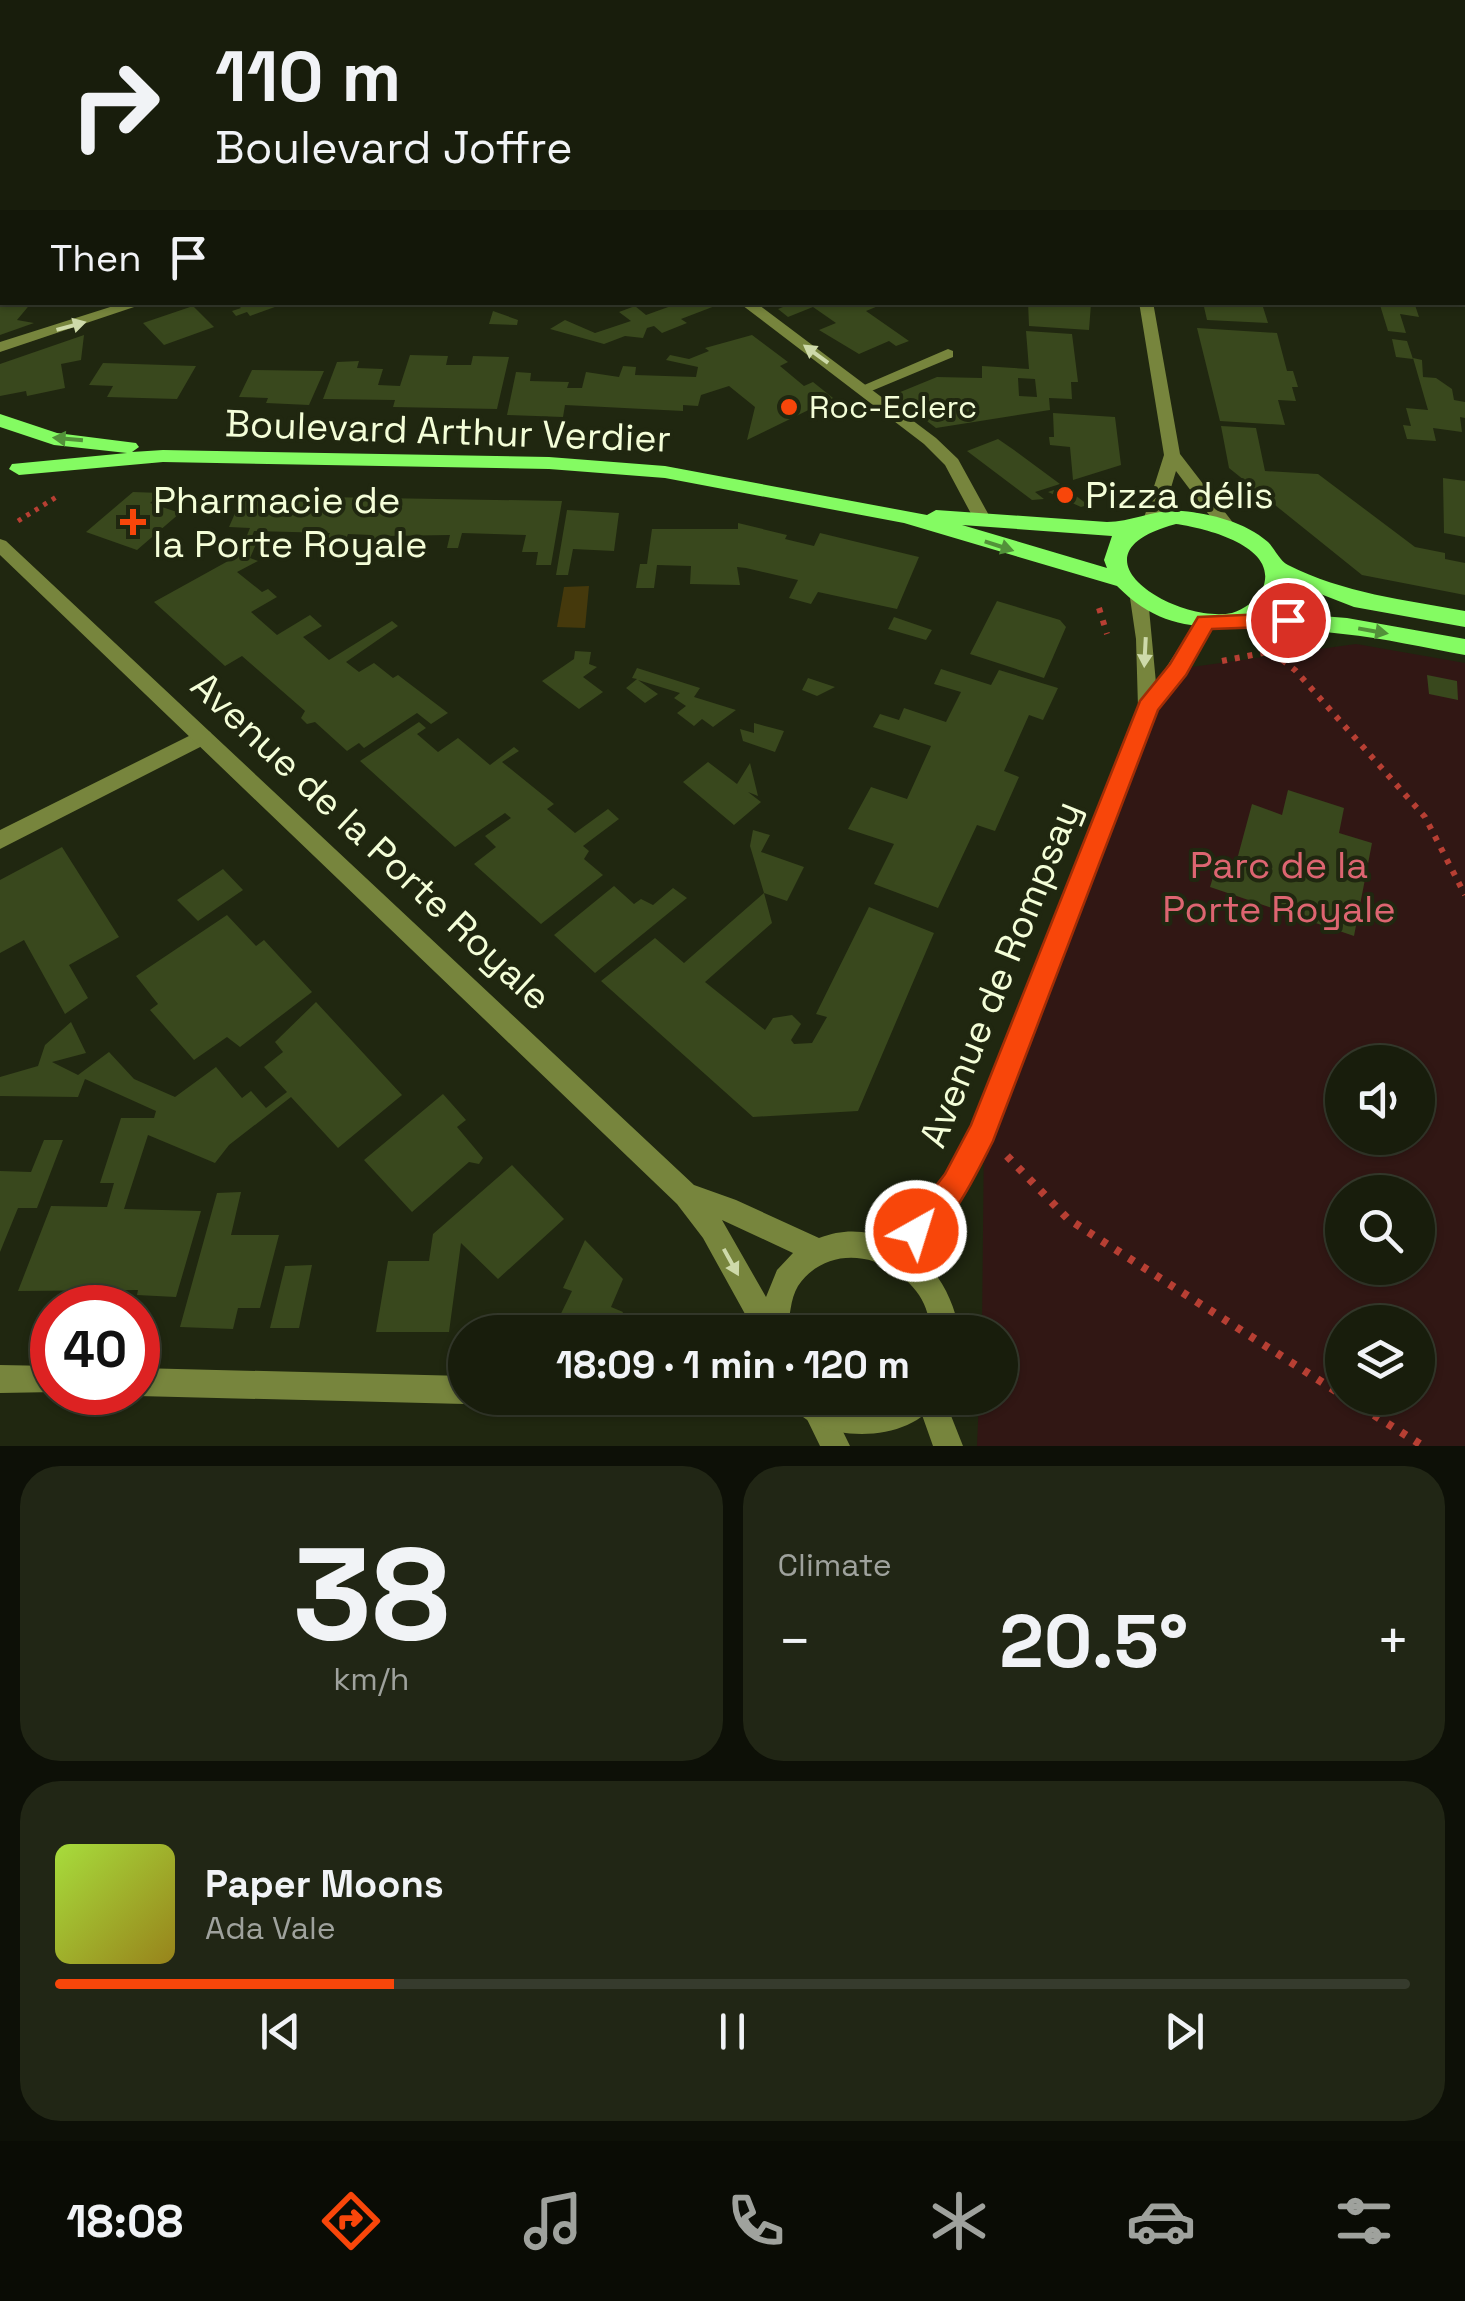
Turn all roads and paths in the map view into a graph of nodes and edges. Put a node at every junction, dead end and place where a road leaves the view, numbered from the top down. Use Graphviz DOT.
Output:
graph roads {
  1 [pos="133,305"];
  2 [pos="750,305"];
  3 [pos="1147,305"];
  4 [pos="0,347"];
  5 [pos="948,354"];
  6 [pos="863,389"];
  7 [pos="0,420"];
  8 [pos="25,430"];
  9 [pos="163,456"];
  10 [pos="1172,456"];
  11 [pos="20,469"];
  12 [pos="0,482"];
  13 [pos="906,516"];
  14 [pos="982,518"];
  15 [pos="1142,525"];
  16 [pos="1228,528"];
  17 [pos="0,545"];
  18 [pos="1274,568"];
  19 [pos="1122,580"];
  20 [pos="1139,598"];
  21 [pos="1465,619"];
  22 [pos="1236,620"];
  23 [pos="1206,622"];
  24 [pos="1465,647"];
  25 [pos="1148,707"];
  26 [pos="203,737"];
  27 [pos="0,840"];
  28 [pos="1465,895"];
  29 [pos="982,1131"];
  30 [pos="686,1195"];
  31 [pos="818,1251"];
  32 [pos="897,1254"];
  33 [pos="762,1315"];
  34 [pos="777,1315"];
  35 [pos="941,1315"];
  36 [pos="0,1379"];
  37 [pos="30,1380"];
  38 [pos="160,1383"];
  39 [pos="1325,1383"];
  40 [pos="448,1390"];
  41 [pos="816,1415"];
  42 [pos="836,1415"];
  43 [pos="901,1415"];
  44 [pos="934,1415"];
  45 [pos="1375,1415"];
  46 [pos="834,1446"];
  47 [pos="948,1446"];
  48 [pos="1423,1446"];
  4 -- 1 [label="street, one-way"];
  6 -- 2 [label="street, one-way"];
  3 -- 10 [label="street"];
  5 -- 6 [label="street"];
  6 -- 14 [label="street"];
  7 -- 8 [label="main road, Boulevard Arthur Verdier"];
  9 -- 8 [label="main road, Boulevard Arthur Verdier, one-way"];
  8 -- 11 [label="main road"];
  9 -- 11 [label="main road, Boulevard Arthur Verdier"];
  9 -- 13 [label="main road, Boulevard Arthur Verdier"];
  10 -- 15 [label="street"];
  10 -- 16 [label="street"];
  11 -- 12 [label="main road"];
  13 -- 14 [label="main road, Boulevard Arthur Verdier"];
  13 -- 19 [label="main road, Boulevard Arthur Verdier, one-way"];
  14 -- 15 [label="main road, Boulevard Arthur Verdier"];
  15 -- 16 [label="main road"];
  15 -- 19 [label="main road"];
  16 -- 18 [label="main road"];
  17 -- 26 [label="street, Avenue de la Porte Royale"];
  18 -- 21 [label="main road"];
  18 -- 22 [label="main road"];
  19 -- 20 [label="main road"];
  20 -- 23 [label="main road"];
  20 -- 25 [label="street, Avenue de Rompsay, one-way"];
  22 -- 23 [label="main road"];
  22 -- 24 [label="main road, one-way"];
  22 -- 28 [label="path"];
  23 -- 25 [label="street, Avenue de Rompsay"];
  25 -- 29 [label="street, Avenue de Rompsay"];
  26 -- 27 [label="street"];
  26 -- 30 [label="street, Avenue de la Porte Royale"];
  29 -- 32 [label="street, Avenue de Rompsay"];
  29 -- 39 [label="path"];
  30 -- 31 [label="street, Avenue de la Porte Royale"];
  30 -- 33 [label="street, Avenue de la Porte Royale, one-way"];
  31 -- 32 [label="street"];
  31 -- 34 [label="street"];
  32 -- 35 [label="street"];
  36 -- 37 [label="street"];
  38 -- 40 [label="street"];
  41 -- 46 [label="street"];
  42 -- 43 [label="street"];
  44 -- 47 [label="street"];
  45 -- 48 [label="path"];
}
